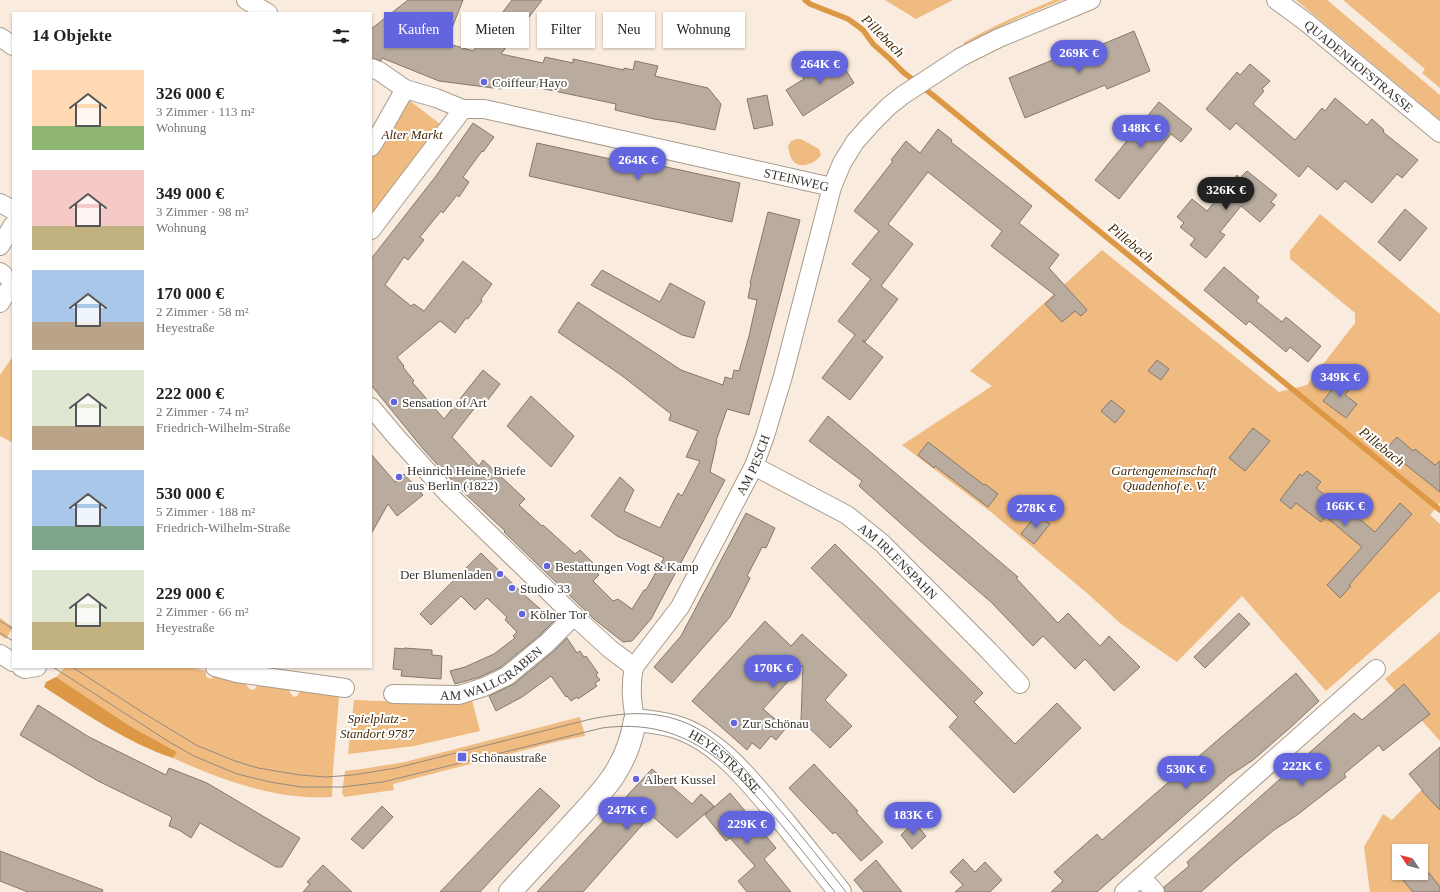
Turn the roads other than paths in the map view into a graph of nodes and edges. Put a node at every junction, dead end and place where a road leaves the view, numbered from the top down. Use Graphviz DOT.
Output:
graph roads {
  1 [pos="246,0"];
  2 [pos="1091,0"];
  3 [pos="1276,0"];
  4 [pos="266,12"];
  5 [pos="0,37"];
  6 [pos="12,45"];
  7 [pos="372,68"];
  8 [pos="405,89"];
  9 [pos="463,109"];
  10 [pos="1440,133"];
  11 [pos="372,145"];
  12 [pos="832,187"];
  13 [pos="372,229"];
  14 [pos="7,277"];
  15 [pos="0,303"];
  16 [pos="372,408"];
  17 [pos="754,466"];
  18 [pos="574,616"];
  19 [pos="0,654"];
  20 [pos="12,661"];
  21 [pos="219,668"];
  22 [pos="634,668"];
  23 [pos="1376,669"];
  24 [pos="1020,684"];
  25 [pos="345,688"];
  26 [pos="393,694"];
  27 [pos="635,720"];
  28 [pos="1141,877"];
  29 [pos="510,892"];
  30 [pos="840,892"];
  31 [pos="1124,892"];
  32 [pos="1155,892"];
  1 -- 4 [label="street"];
  2 -- 12 [label="street, STEINWEG"];
  3 -- 10 [label="street, QUADENHOFSTRASSE"];
  5 -- 6 [label="street"];
  7 -- 8 [label="street"];
  8 -- 9 [label="street"];
  8 -- 11 [label="street"];
  9 -- 12 [label="street, STEINWEG"];
  9 -- 13 [label="street"];
  12 -- 17 [label="street, AM PESCH"];
  14 -- 15 [label="street"];
  16 -- 18 [label="street"];
  17 -- 22 [label="street, AM PESCH"];
  17 -- 24 [label="street, AM IRLENSPAHN"];
  18 -- 22 [label="street"];
  18 -- 26 [label="street, AM WALLGRABEN"];
  19 -- 20 [label="street"];
  21 -- 25 [label="street"];
  22 -- 27 [label="street, AM PESCH"];
  23 -- 28 [label="street"];
  27 -- 29 [label="street"];
  27 -- 30 [label="street, HEYESTRASSE"];
  28 -- 31 [label="street"];
  28 -- 32 [label="street"];
}
